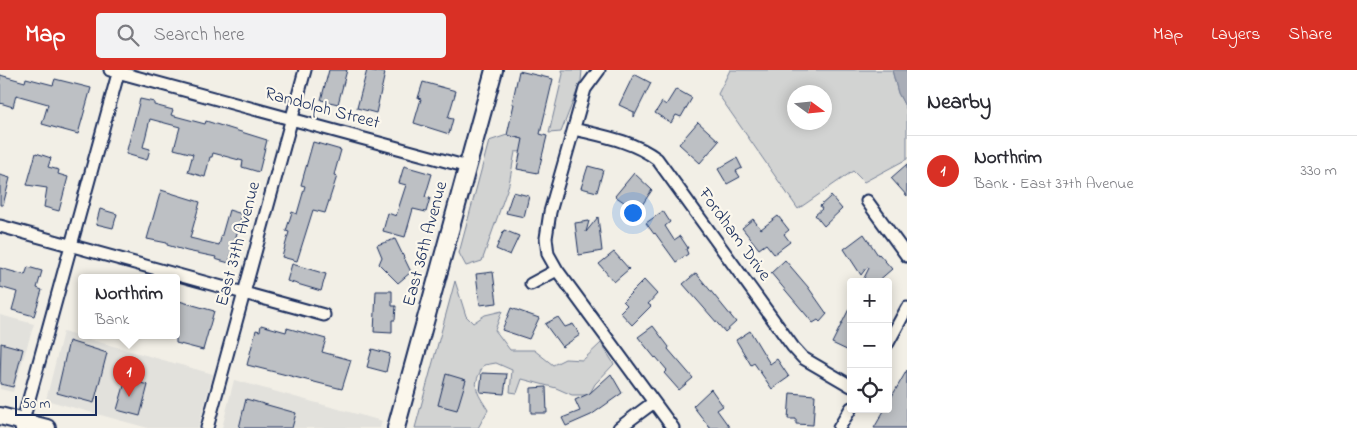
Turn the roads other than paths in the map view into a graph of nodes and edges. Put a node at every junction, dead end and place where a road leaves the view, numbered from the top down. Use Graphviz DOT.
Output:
graph roads {
  1 [pos="305,70"];
  2 [pos="494,70"];
  3 [pos="599,70"];
  4 [pos="116,71"];
  5 [pos="292,118"];
  6 [pos="574,129"];
  7 [pos="468,167"];
  8 [pos="867,201"];
  9 [pos="0,226"];
  10 [pos="72,245"];
  11 [pos="907,256"];
  12 [pos="556,270"];
  13 [pos="176,274"];
  14 [pos="180,275"];
  15 [pos="531,284"];
  16 [pos="244,293"];
  17 [pos="907,308"];
  18 [pos="324,315"];
  19 [pos="892,336"];
  20 [pos="847,384"];
  21 [pos="654,402"];
  22 [pos="848,413"];
  23 [pos="0,416"];
  24 [pos="22,425"];
  25 [pos="47,428"];
  26 [pos="207,428"];
  27 [pos="396,428"];
  28 [pos="619,428"];
  29 [pos="673,428"];
  30 [pos="839,428"];
  1 -- 5 [label="street, East 37th Avenue"];
  2 -- 7 [label="main road, East 36th Avenue"];
  3 -- 6 [label="street"];
  4 -- 5 [label="street, Randolph Street"];
  4 -- 10 [label="street"];
  5 -- 7 [label="street, Randolph Street"];
  5 -- 16 [label="street, East 37th Avenue"];
  6 -- 12 [label="street"];
  6 -- 20 [label="street, Fordham Drive"];
  7 -- 27 [label="main road, East 36th Avenue"];
  8 -- 11 [label="street"];
  9 -- 10 [label="street"];
  10 -- 13 [label="street"];
  10 -- 24 [label="street"];
  12 -- 15 [label="street"];
  12 -- 21 [label="street"];
  14 -- 16 [label="street"];
  16 -- 18 [label="street"];
  16 -- 26 [label="street, East 37th Avenue"];
  17 -- 19 [label="street"];
  21 -- 28 [label="street"];
  21 -- 29 [label="street"];
  22 -- 30 [label="street"];
  23 -- 24 [label="main road"];
  24 -- 25 [label="main road"];
}
